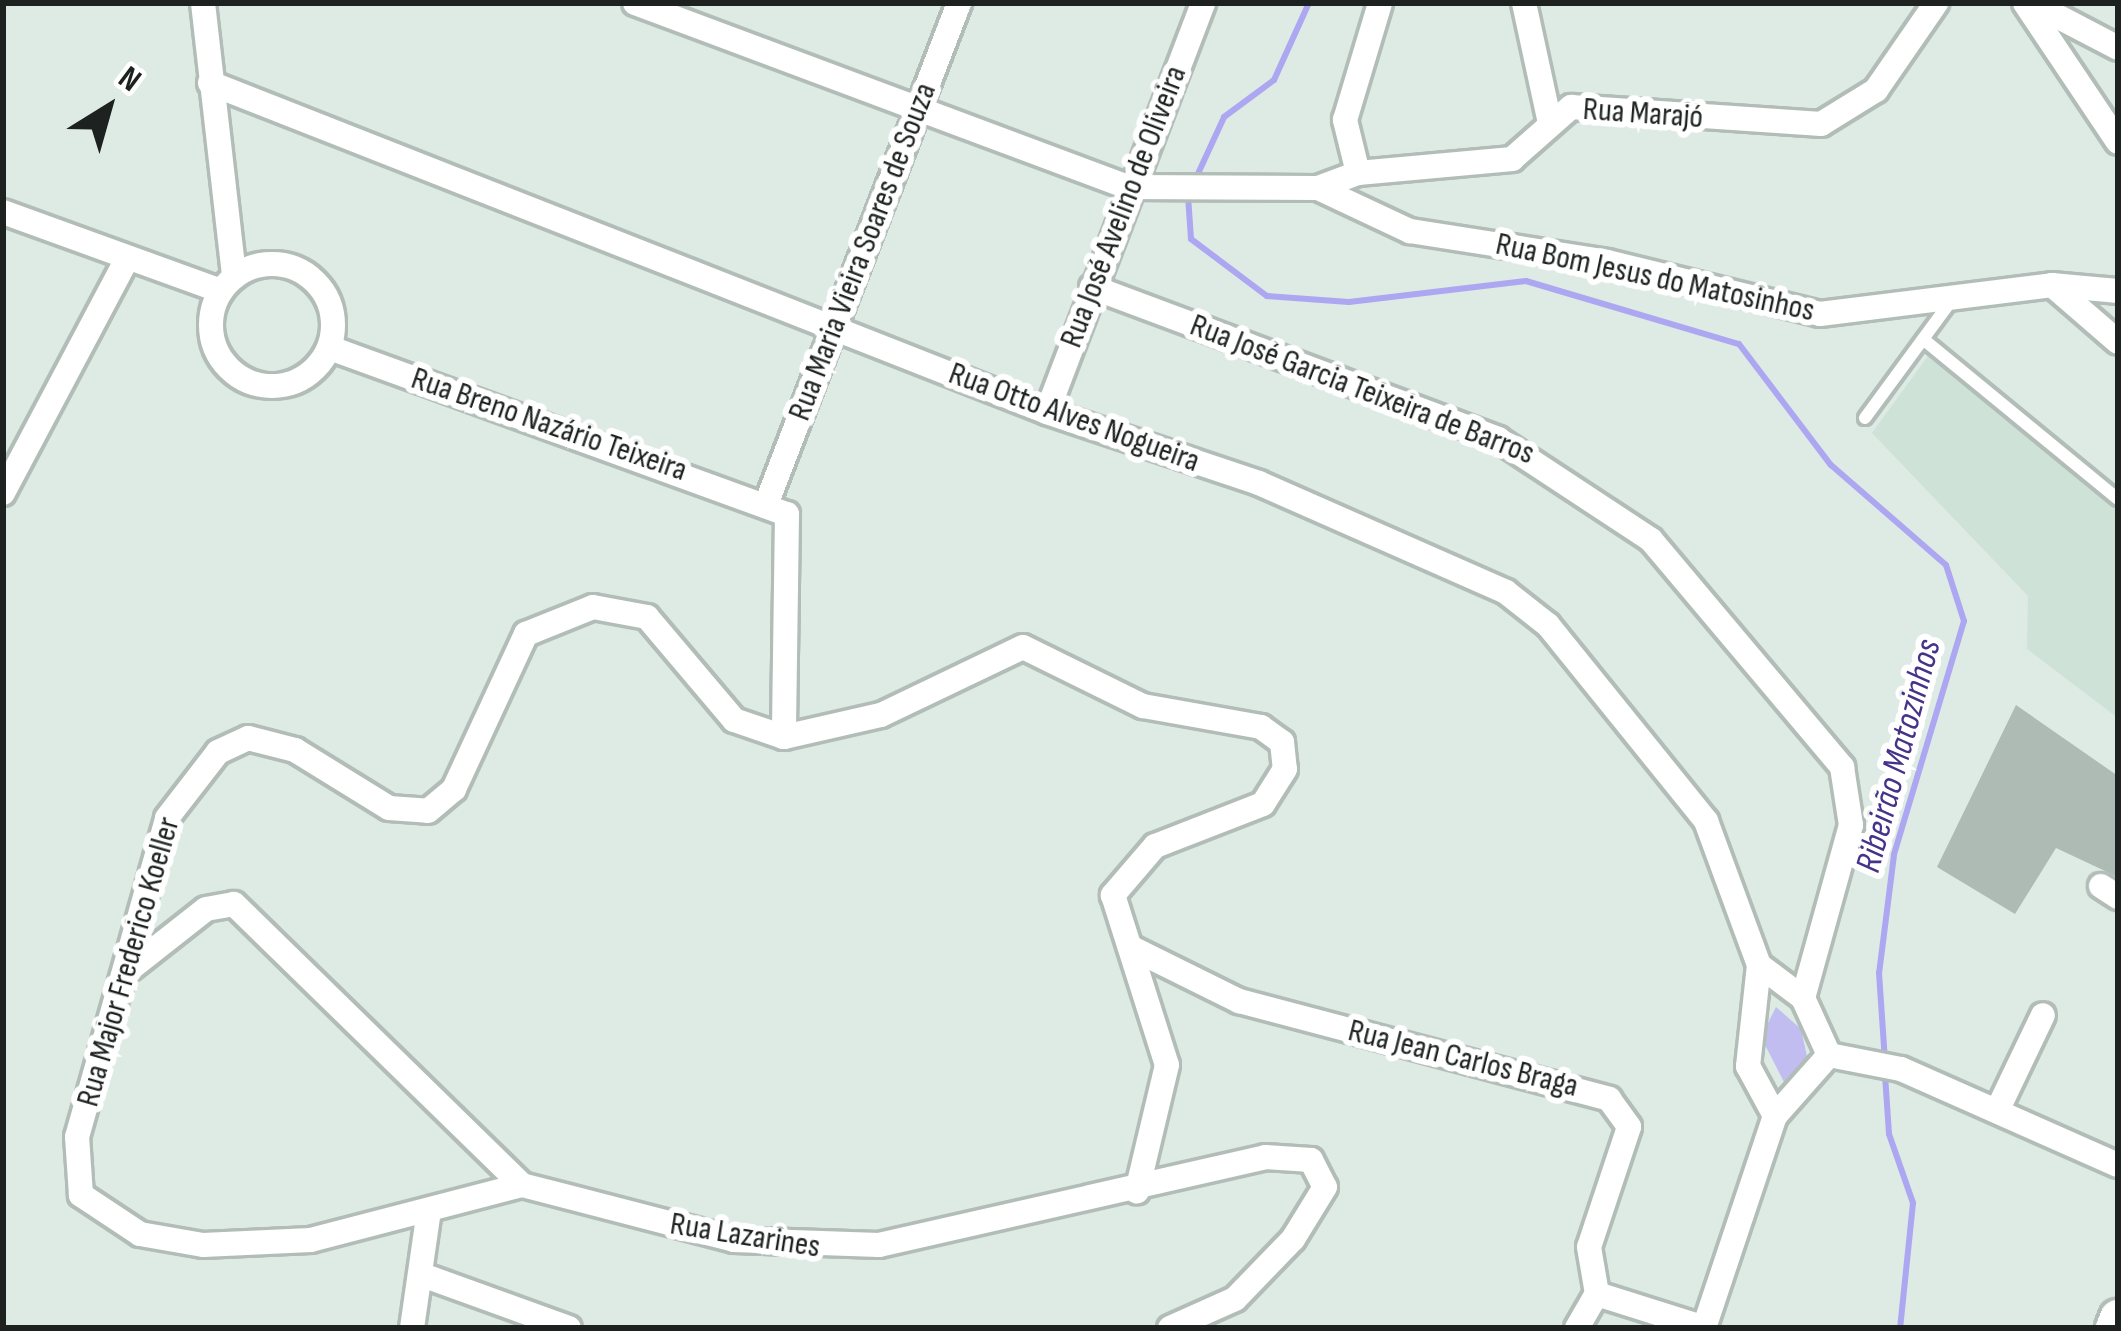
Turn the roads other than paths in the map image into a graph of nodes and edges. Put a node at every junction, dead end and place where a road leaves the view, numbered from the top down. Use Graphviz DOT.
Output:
graph roads {
  1 [pos="203,3"];
  2 [pos="635,3"];
  3 [pos="959,3"];
  4 [pos="1202,3"];
  5 [pos="1380,3"];
  6 [pos="1524,3"];
  7 [pos="1936,3"];
  8 [pos="2028,3"];
  9 [pos="2118,49"];
  10 [pos="210,83"];
  11 [pos="916,116"];
  12 [pos="1549,119"];
  13 [pos="2118,142"];
  14 [pos="1358,173"];
  15 [pos="1128,188"];
  16 [pos="1318,188"];
  17 [pos="3,212"];
  18 [pos="126,261"];
  19 [pos="227,284"];
  20 [pos="2052,285"];
  21 [pos="1092,287"];
  22 [pos="2118,292"];
  23 [pos="1952,300"];
  24 [pos="833,329"];
  25 [pos="1923,339"];
  26 [pos="2118,342"];
  27 [pos="330,348"];
  28 [pos="1047,412"];
  29 [pos="1865,418"];
  30 [pos="3,493"];
  31 [pos="2118,499"];
  32 [pos="767,502"];
  33 [pos="784,737"];
  34 [pos="1122,941"];
  35 [pos="1759,965"];
  36 [pos="131,968"];
  37 [pos="1803,998"];
  38 [pos="2043,1015"];
  39 [pos="1829,1055"];
  40 [pos="1997,1112"];
  41 [pos="1775,1116"];
  42 [pos="2118,1166"];
  43 [pos="522,1185"];
  44 [pos="1137,1191"];
  45 [pos="429,1210"];
  46 [pos="425,1276"];
  47 [pos="1597,1294"];
  48 [pos="2118,1318"];
  49 [pos="412,1328"];
  50 [pos="568,1328"];
  51 [pos="1170,1328"];
  52 [pos="1577,1328"];
  53 [pos="1704,1328"];
  54 [pos="2114,1328"];
  1 -- 10 [label="street"];
  2 -- 11 [label="street, Rua Bom Jesus do Matosinhos"];
  3 -- 11 [label="street, Rua Maria Vieira Soares de Souza"];
  4 -- 15 [label="street, Rua José Avelino de Oliveira"];
  5 -- 14 [label="street"];
  6 -- 12 [label="street"];
  7 -- 12 [label="street, Rua Marajó"];
  8 -- 9 [label="street"];
  8 -- 13 [label="street"];
  10 -- 19 [label="street"];
  10 -- 24 [label="street, Rua Otto Alves Nogueira"];
  11 -- 15 [label="street, Rua Bom Jesus do Matosinhos"];
  11 -- 24 [label="street, Rua Maria Vieira Soares de Souza"];
  12 -- 14 [label="street, Rua Marajó"];
  14 -- 16 [label="street, Rua Marajó"];
  15 -- 16 [label="street, Rua Bom Jesus do Matosinhos"];
  15 -- 21 [label="street, Rua José Avelino de Oliveira"];
  16 -- 23 [label="street, Rua Bom Jesus do Matosinhos"];
  17 -- 18 [label="street"];
  18 -- 19 [label="street"];
  18 -- 30 [label="street"];
  19 -- 27 [label="street"];
  19 -- 27 [label="street"];
  20 -- 22 [label="street, Rua Bom Jesus do Matosinhos"];
  20 -- 23 [label="street, Rua Bom Jesus do Matosinhos"];
  20 -- 26 [label="street"];
  21 -- 28 [label="street, Rua José Avelino de Oliveira"];
  21 -- 37 [label="street, Rua José Garcia Teixeira de Barros"];
  23 -- 25 [label="lane"];
  24 -- 28 [label="street, Rua Otto Alves Nogueira"];
  24 -- 32 [label="street, Rua Maria Vieira Soares de Souza"];
  25 -- 29 [label="lane"];
  25 -- 31 [label="lane"];
  27 -- 32 [label="street, Rua Breno Nazário Teixeira"];
  28 -- 35 [label="street, Rua Otto Alves Nogueira"];
  32 -- 33 [label="street"];
  33 -- 34 [label="street"];
  33 -- 36 [label="street, Rua Major Frederico Koeller"];
  34 -- 44 [label="street"];
  34 -- 47 [label="street, Rua Jean Carlos Braga"];
  35 -- 37 [label="street"];
  35 -- 41 [label="street"];
  36 -- 43 [label="street, Rua Lazarines"];
  36 -- 45 [label="street, Rua Major Frederico Koeller"];
  37 -- 39 [label="street"];
  38 -- 40 [label="street"];
  39 -- 40 [label="street"];
  39 -- 41 [label="street"];
  40 -- 42 [label="street"];
  41 -- 53 [label="street"];
  43 -- 44 [label="street, Rua Lazarines"];
  43 -- 45 [label="street, Rua Major Frederico Koeller"];
  44 -- 51 [label="street, Rua Lazarines"];
  45 -- 46 [label="street"];
  46 -- 49 [label="street"];
  46 -- 50 [label="street"];
  47 -- 52 [label="street"];
  47 -- 53 [label="street"];
  48 -- 54 [label="main road"];
}
